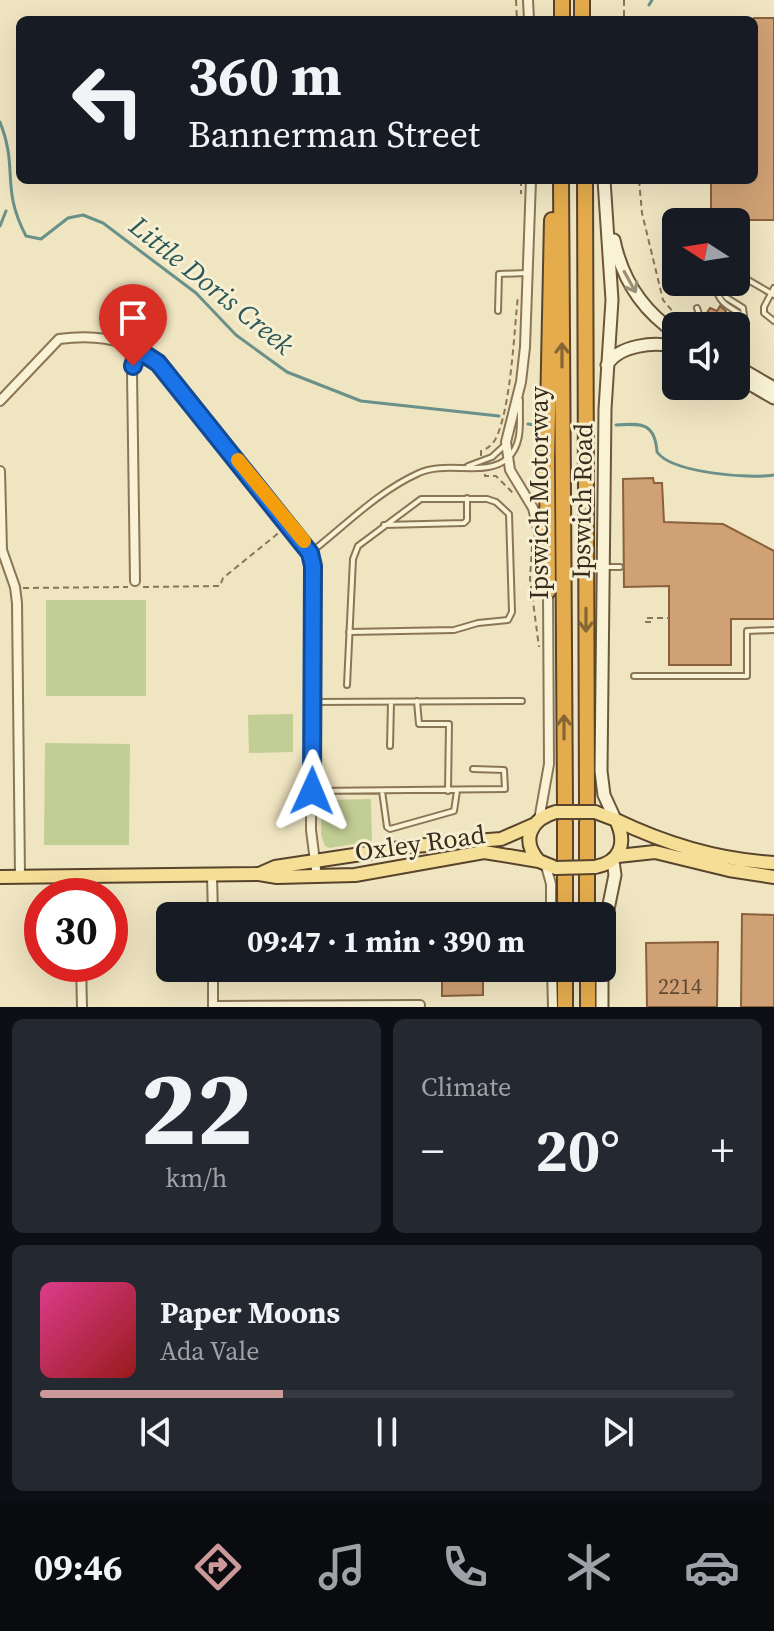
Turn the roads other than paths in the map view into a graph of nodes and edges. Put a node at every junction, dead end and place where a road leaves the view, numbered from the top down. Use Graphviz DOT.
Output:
graph roads {
  1 [pos="531,184"];
  2 [pos="553,184"];
  3 [pos="561,184"];
  4 [pos="585,184"];
  5 [pos="606,184"];
  6 [pos="607,184"];
  7 [pos="529,273"];
  8 [pos="750,280"];
  9 [pos="773,292"];
  10 [pos="717,296"];
  11 [pos="697,308"];
  12 [pos="498,311"];
  13 [pos="698,312"];
  14 [pos="737,312"];
  15 [pos="662,321"];
  16 [pos="774,321"];
  17 [pos="662,345"];
  18 [pos="138,350"];
  19 [pos="607,366"];
  20 [pos="750,374"];
  21 [pos="521,382"];
  22 [pos="750,384"];
  23 [pos="774,388"];
  24 [pos="774,398"];
  25 [pos="0,401"];
  26 [pos="506,442"];
  27 [pos="507,458"];
  28 [pos="466,466"];
  29 [pos="0,471"];
  30 [pos="467,498"];
  31 [pos="384,525"];
  32 [pos="310,553"];
  33 [pos="620,567"];
  34 [pos="603,568"];
  35 [pos="135,581"];
  36 [pos="548,591"];
  37 [pos="774,630"];
  38 [pos="349,632"];
  39 [pos="634,676"];
  40 [pos="347,685"];
  41 [pos="417,701"];
  42 [pos="522,701"];
  43 [pos="313,702"];
  44 [pos="391,702"];
  45 [pos="390,746"];
  46 [pos="473,769"];
  47 [pos="312,791"];
  48 [pos="382,791"];
  49 [pos="448,791"];
  50 [pos="457,791"];
  51 [pos="562,813"];
  52 [pos="590,813"];
  53 [pos="616,820"];
  54 [pos="536,823"];
  55 [pos="615,858"];
  56 [pos="315,861"];
  57 [pos="774,863"];
  58 [pos="554,866"];
  59 [pos="590,867"];
  60 [pos="259,874"];
  61 [pos="212,875"];
  62 [pos="81,876"];
  63 [pos="0,877"];
  64 [pos="20,877"];
  65 [pos="317,877"];
  66 [pos="774,877"];
  67 [pos="213,902"];
  68 [pos="551,902"];
  69 [pos="562,902"];
  70 [pos="588,902"];
  71 [pos="81,982"];
  72 [pos="213,982"];
  73 [pos="552,982"];
  74 [pos="565,982"];
  75 [pos="588,982"];
  76 [pos="420,1005"];
  77 [pos="352,1006"];
  78 [pos="82,1007"];
  79 [pos="213,1007"];
  80 [pos="553,1007"];
  81 [pos="565,1007"];
  82 [pos="588,1007"];
  83 [pos="602,1007"];
  1 -- 7 [label="street, Ipswich Road"];
  2 -- 36 [label="highway"];
  51 -- 3 [label="highway, Ipswich Motorway, one-way"];
  4 -- 52 [label="highway, Ipswich Motorway, one-way"];
  5 -- 19 [label="main road, Ipswich Road"];
  6 -- 15 [label="main road, one-way"];
  7 -- 12 [label="lane"];
  7 -- 21 [label="street, Ipswich Road"];
  8 -- 9 [label="lane"];
  9 -- 16 [label="lane"];
  10 -- 14 [label="lane"];
  11 -- 13 [label="lane"];
  17 -- 19 [label="main road"];
  18 -- 25 [label="street"];
  18 -- 32 [label="street"];
  18 -- 35 [label="street"];
  19 -- 34 [label="main road, Ipswich Road"];
  20 -- 23 [label="main road"];
  21 -- 26 [label="street, Ipswich Road"];
  21 -- 27 [label="lane, Ipswich Road"];
  22 -- 24 [label="main road"];
  26 -- 27 [label="street, Ipswich Road"];
  26 -- 28 [label="lane"];
  27 -- 28 [label="lane"];
  27 -- 36 [label="street, Ipswich Road"];
  28 -- 32 [label="lane"];
  29 -- 64 [label="street"];
  30 -- 31 [label="lane"];
  30 -- 31 [label="lane"];
  30 -- 38 [label="lane"];
  31 -- 38 [label="lane"];
  32 -- 43 [label="street"];
  33 -- 34 [label="lane"];
  34 -- 53 [label="main road, Ipswich Road"];
  36 -- 54 [label="street, Ipswich Road"];
  37 -- 39 [label="lane"];
  38 -- 40 [label="lane"];
  41 -- 42 [label="lane"];
  41 -- 44 [label="lane"];
  41 -- 49 [label="lane"];
  43 -- 44 [label="lane"];
  43 -- 47 [label="street"];
  44 -- 45 [label="lane"];
  46 -- 50 [label="lane"];
  47 -- 48 [label="lane"];
  47 -- 56 [label="street"];
  48 -- 49 [label="lane"];
  48 -- 50 [label="lane"];
  49 -- 50 [label="lane"];
  51 -- 52 [label="main road, bridge"];
  51 -- 54 [label="main road, Oxley Road"];
  51 -- 58 [label="highway, Ipswich Motorway"];
  52 -- 53 [label="main road"];
  52 -- 59 [label="highway, Ipswich Motorway"];
  53 -- 55 [label="main road"];
  53 -- 57 [label="main road"];
  54 -- 56 [label="main road, Oxley Road"];
  54 -- 58 [label="main road"];
  55 -- 59 [label="main road, Oxley Road"];
  55 -- 66 [label="main road, Oxley Road"];
  55 -- 83 [label="main road"];
  56 -- 60 [label="main road, Oxley Road"];
  56 -- 65 [label="street"];
  58 -- 59 [label="main road, Oxley Road, bridge"];
  58 -- 65 [label="main road, Oxley Road"];
  58 -- 68 [label="street"];
  58 -- 69 [label="highway, Ipswich Motorway"];
  59 -- 70 [label="highway, Ipswich Motorway"];
  60 -- 61 [label="main road, Oxley Road"];
  60 -- 65 [label="main road, Oxley Road"];
  61 -- 62 [label="main road, Oxley Road"];
  61 -- 67 [label="street"];
  62 -- 64 [label="main road, Oxley Road"];
  63 -- 64 [label="main road, Oxley Road"];
  71 -- 78 [label="street"];
  72 -- 79 [label="street"];
  73 -- 80 [label="street"];
  74 -- 81 [label="highway"];
  75 -- 82 [label="highway"];
  76 -- 77 [label="street"];
  77 -- 79 [label="street"];
}
